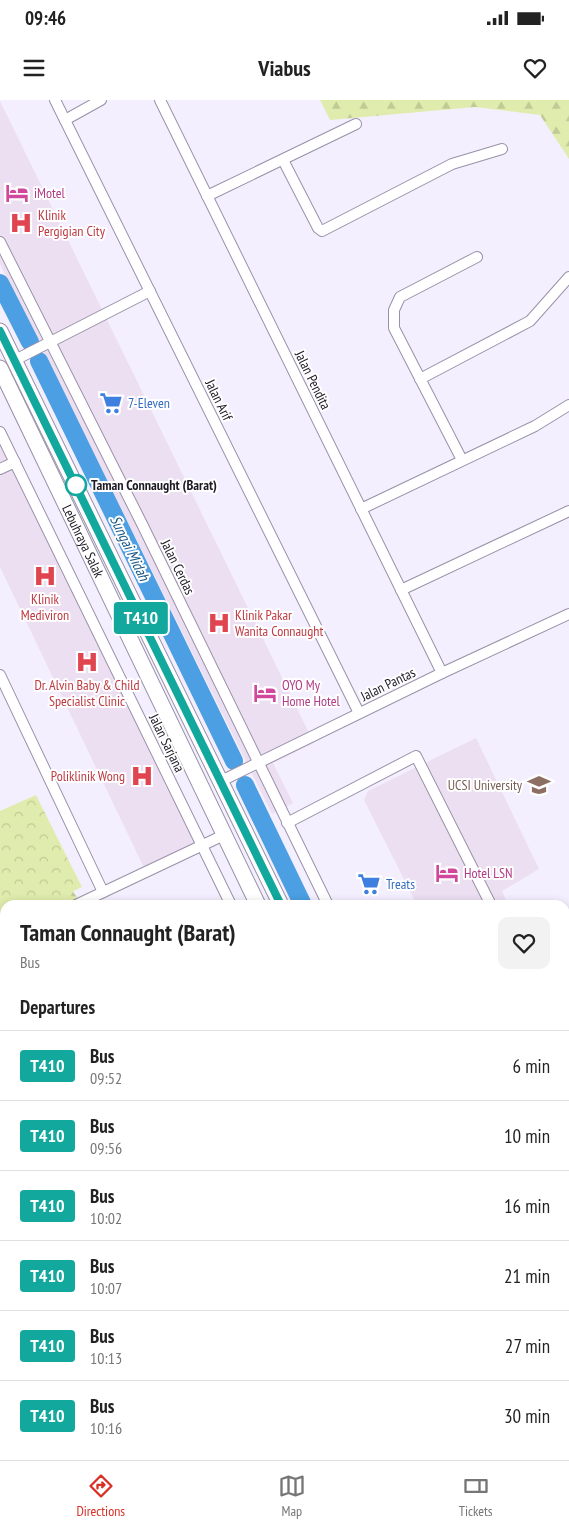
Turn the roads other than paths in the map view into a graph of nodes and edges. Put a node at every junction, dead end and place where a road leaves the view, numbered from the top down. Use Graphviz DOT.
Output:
graph roads {
  1 [pos="56,100"];
  2 [pos="101,100"];
  3 [pos="160,100"];
  4 [pos="65,120"];
  5 [pos="356,124"];
  6 [pos="502,149"];
  7 [pos="283,160"];
  8 [pos="207,196"];
  9 [pos="0,242"];
  10 [pos="477,256"];
  11 [pos="569,277"];
  12 [pos="150,291"];
  13 [pos="0,331"];
  14 [pos="51,342"];
  15 [pos="15,360"];
  16 [pos="0,368"];
  17 [pos="420,379"];
  18 [pos="569,405"];
  19 [pos="0,432"];
  20 [pos="462,460"];
  21 [pos="14,462"];
  22 [pos="0,469"];
  23 [pos="361,509"];
  24 [pos="569,510"];
  25 [pos="401,590"];
  26 [pos="569,614"];
  27 [pos="442,673"];
  28 [pos="0,675"];
  29 [pos="359,713"];
  30 [pos="257,763"];
  31 [pos="221,781"];
  32 [pos="287,823"];
  33 [pos="224,835"];
  34 [pos="202,845"];
  35 [pos="103,892"];
  36 [pos="86,900"];
  37 [pos="229,900"];
  38 [pos="256,900"];
  39 [pos="279,900"];
  40 [pos="326,900"];
  41 [pos="488,900"];
  1 -- 4 [label="street, Jalan Arif"];
  2 -- 4 [label="street"];
  3 -- 8 [label="street, Jalan Pendita"];
  4 -- 12 [label="street, Jalan Arif"];
  5 -- 7 [label="street"];
  6 -- 7 [label="street"];
  7 -- 8 [label="street"];
  8 -- 23 [label="street, Jalan Pendita"];
  9 -- 14 [label="street, Jalan Cerdas"];
  10 -- 17 [label="street"];
  11 -- 17 [label="street"];
  12 -- 14 [label="street"];
  12 -- 29 [label="street, Jalan Arif"];
  13 -- 15 [label="highway, Lebuhraya Salak"];
  14 -- 15 [label="street"];
  14 -- 30 [label="street, Jalan Cerdas"];
  15 -- 31 [label="highway, Lebuhraya Salak"];
  16 -- 33 [label="highway, Lebuhraya Salak"];
  17 -- 20 [label="street"];
  18 -- 20 [label="street"];
  19 -- 21 [label="street, Jalan Sarjana"];
  20 -- 23 [label="street"];
  21 -- 22 [label="street"];
  21 -- 34 [label="street, Jalan Sarjana"];
  23 -- 25 [label="street, Jalan Pendita"];
  24 -- 25 [label="street"];
  25 -- 27 [label="street, Jalan Pendita"];
  26 -- 27 [label="street, Jalan Pantas"];
  27 -- 29 [label="street, Jalan Pantas"];
  28 -- 35 [label="street"];
  29 -- 30 [label="street, Jalan Pantas"];
  30 -- 31 [label="street, Jalan Pantas"];
  30 -- 32 [label="street, Jalan Cerdas"];
  31 -- 39 [label="highway, Lebuhraya Salak"];
  32 -- 40 [label="street, Jalan Cerdas"];
  32 -- 41 [label="street"];
  33 -- 34 [label="street"];
  33 -- 38 [label="highway, Lebuhraya Salak"];
  34 -- 35 [label="street"];
  34 -- 37 [label="street, Jalan Sarjana"];
  35 -- 36 [label="street"];
}
